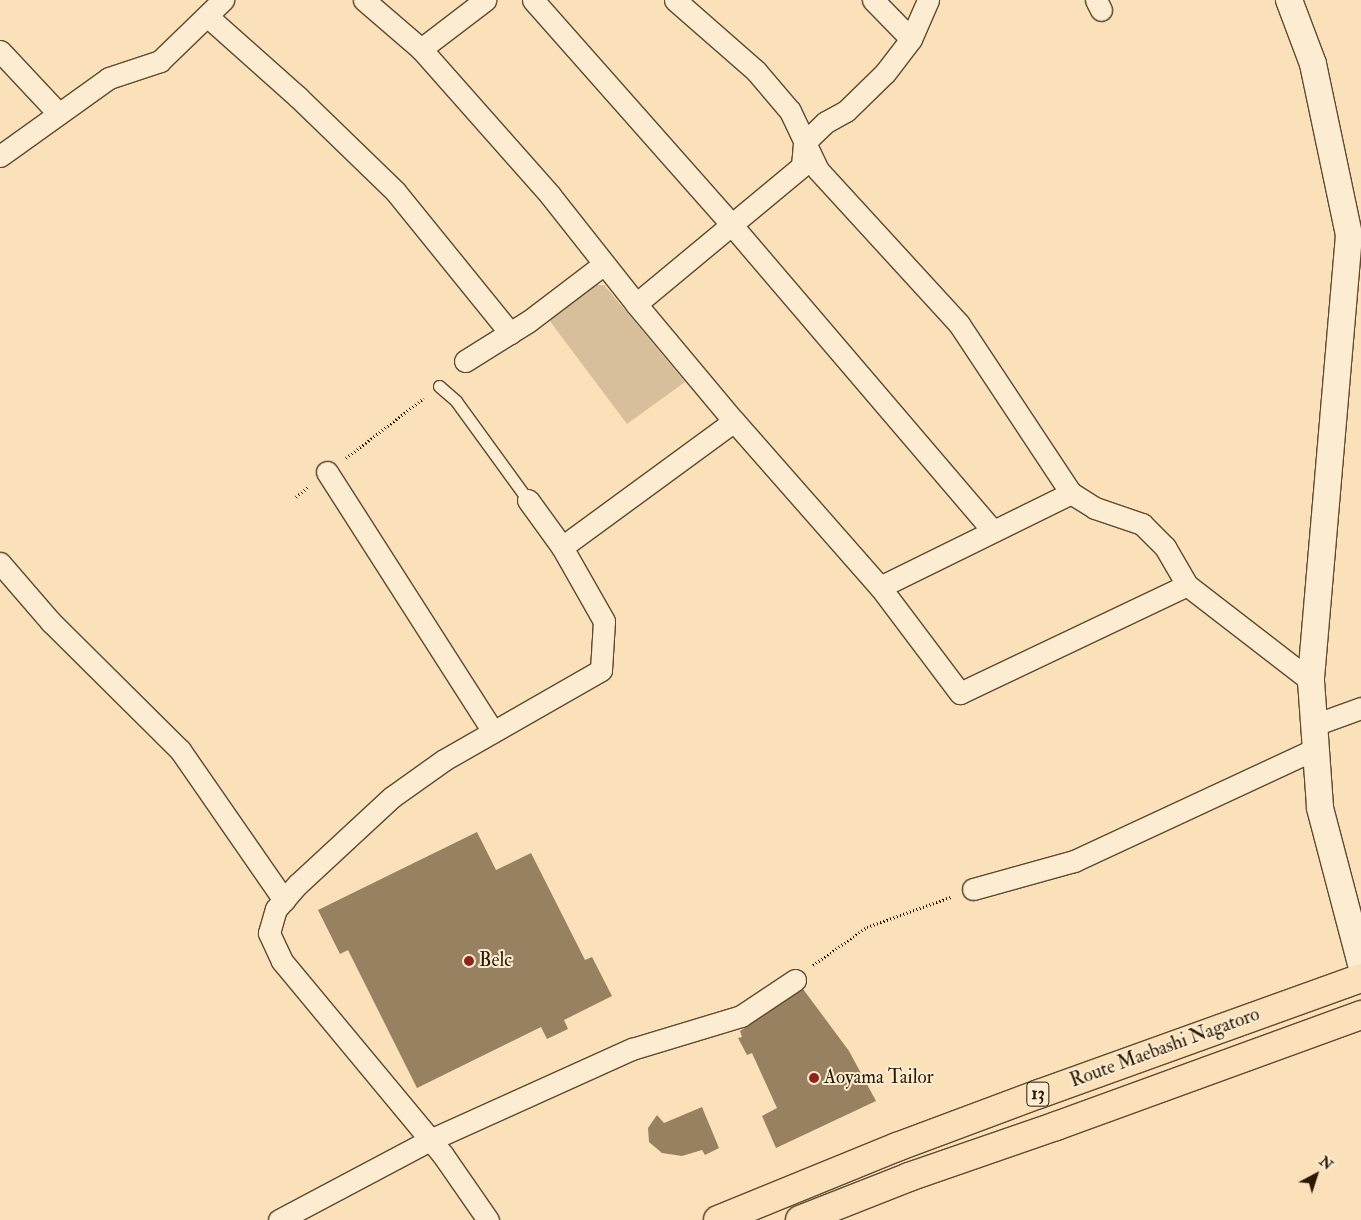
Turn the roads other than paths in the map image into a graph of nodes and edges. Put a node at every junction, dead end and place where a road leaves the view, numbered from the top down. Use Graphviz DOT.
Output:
graph roads {
  1 [pos="223,0"];
  2 [pos="364,0"];
  3 [pos="485,0"];
  4 [pos="533,0"];
  5 [pos="675,0"];
  6 [pos="872,0"];
  7 [pos="928,0"];
  8 [pos="1289,0"];
  9 [pos="206,16"];
  10 [pos="911,39"];
  11 [pos="421,49"];
  12 [pos="0,51"];
  13 [pos="59,114"];
  14 [pos="804,142"];
  15 [pos="0,156"];
  16 [pos="730,223"];
  17 [pos="604,264"];
  18 [pos="636,304"];
  19 [pos="510,333"];
  20 [pos="465,361"];
  21 [pos="439,386"];
  22 [pos="734,421"];
  23 [pos="327,472"];
  24 [pos="1071,493"];
  25 [pos="528,500"];
  26 [pos="994,531"];
  27 [pos="562,547"];
  28 [pos="0,563"];
  29 [pos="1187,585"];
  30 [pos="880,587"];
  31 [pos="1311,681"];
  32 [pos="1361,708"];
  33 [pos="493,732"];
  34 [pos="1314,737"];
  35 [pos="973,889"];
  36 [pos="284,900"];
  37 [pos="1361,964"];
  38 [pos="1361,978"];
  39 [pos="795,980"];
  40 [pos="1361,1015"];
  41 [pos="430,1140"];
  42 [pos="279,1220"];
  43 [pos="488,1220"];
  44 [pos="718,1220"];
  45 [pos="800,1220"];
  1 -- 9 [label="street"];
  2 -- 11 [label="street"];
  3 -- 11 [label="street"];
  4 -- 16 [label="street"];
  5 -- 14 [label="street"];
  6 -- 10 [label="street"];
  7 -- 10 [label="street"];
  8 -- 31 [label="street"];
  9 -- 13 [label="street"];
  9 -- 19 [label="street"];
  10 -- 14 [label="street"];
  11 -- 17 [label="street"];
  12 -- 13 [label="street"];
  13 -- 15 [label="street"];
  14 -- 16 [label="street"];
  14 -- 24 [label="street"];
  16 -- 18 [label="street"];
  16 -- 26 [label="street"];
  17 -- 18 [label="street"];
  17 -- 19 [label="street"];
  18 -- 22 [label="street"];
  19 -- 20 [label="street"];
  21 -- 25 [label="lane"];
  22 -- 27 [label="street"];
  22 -- 30 [label="street"];
  23 -- 33 [label="street"];
  24 -- 26 [label="street"];
  24 -- 29 [label="street"];
  25 -- 27 [label="street"];
  26 -- 30 [label="street"];
  27 -- 33 [label="street"];
  28 -- 36 [label="street"];
  29 -- 30 [label="street"];
  29 -- 31 [label="street"];
  31 -- 34 [label="street"];
  32 -- 34 [label="street"];
  33 -- 36 [label="street"];
  34 -- 35 [label="street"];
  34 -- 37 [label="street"];
  36 -- 41 [label="street"];
  38 -- 44 [label="main road, Route Maebashi Nagatoro / 13"];
  39 -- 41 [label="street"];
  40 -- 45 [label="main road, Route Maebashi Nagatoro / 13"];
  41 -- 42 [label="street"];
  41 -- 43 [label="street"];
}
